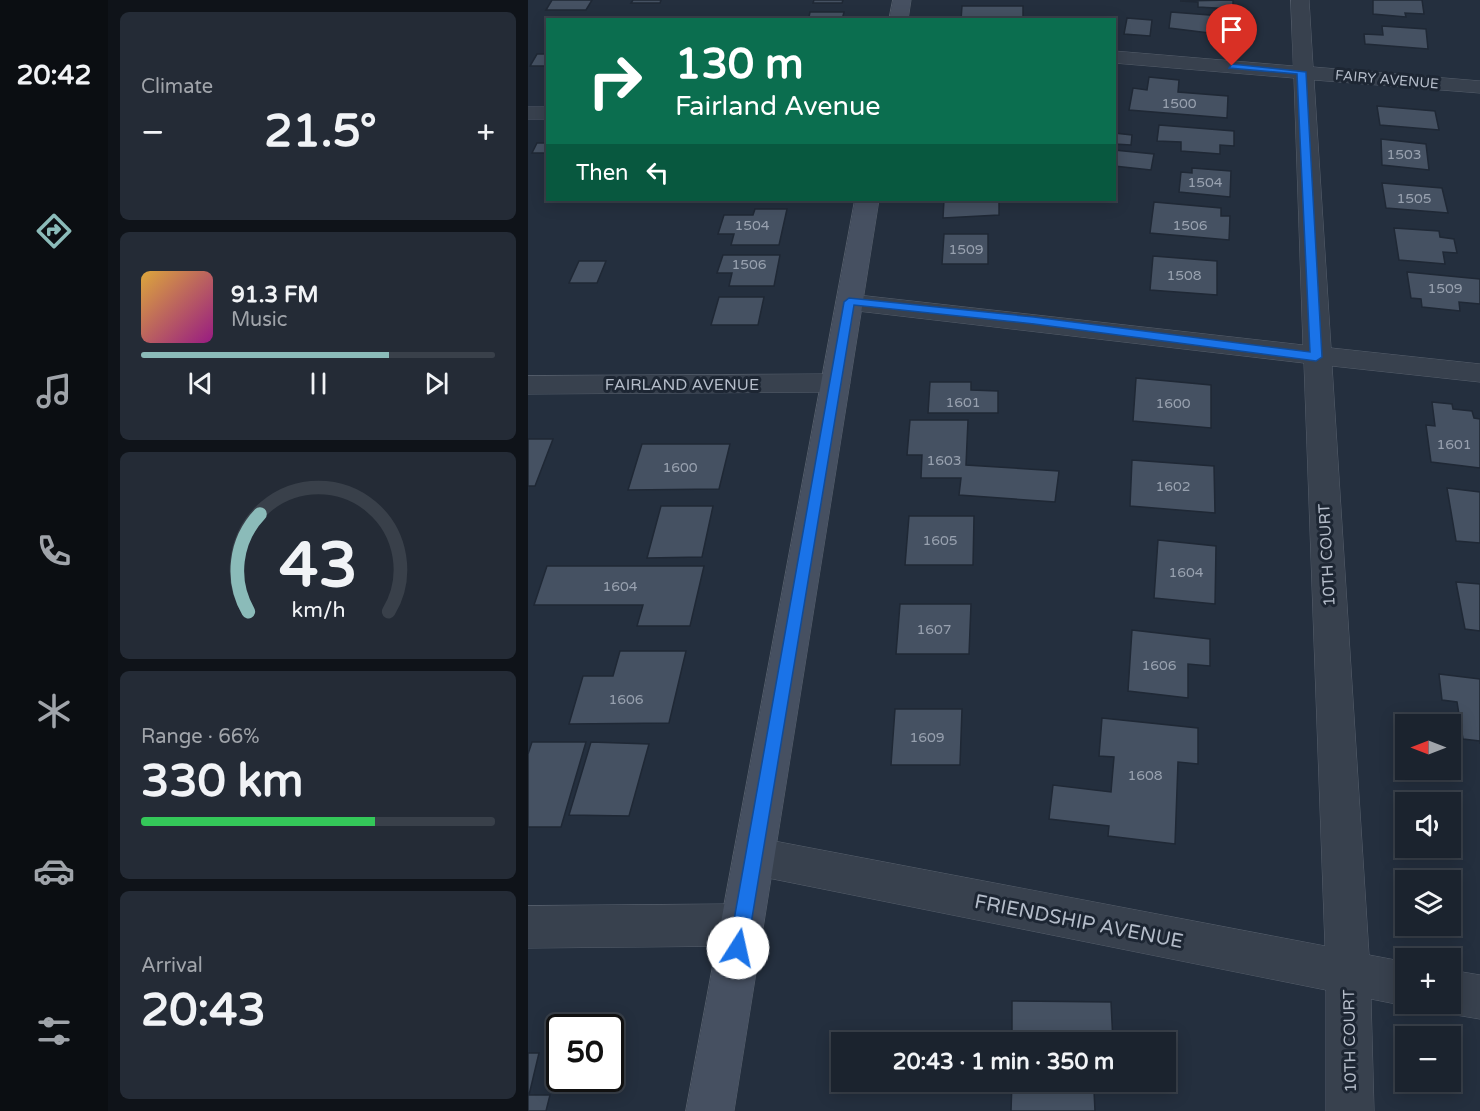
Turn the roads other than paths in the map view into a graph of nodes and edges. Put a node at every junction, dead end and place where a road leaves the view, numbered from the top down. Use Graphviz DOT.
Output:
graph roads {
  1 [pos="902,0"];
  2 [pos="1300,0"];
  3 [pos="898,18"];
  4 [pos="1116,57"];
  5 [pos="1302,72"];
  6 [pos="1480,87"];
  7 [pos="528,113"];
  8 [pos="546,113"];
  9 [pos="867,201"];
  10 [pos="849,302"];
  11 [pos="1316,357"];
  12 [pos="1480,373"];
  13 [pos="836,383"];
  14 [pos="528,385"];
  15 [pos="753,856"];
  16 [pos="742,925"];
  17 [pos="528,927"];
  18 [pos="1348,974"];
  19 [pos="1395,982"];
  20 [pos="1461,994"];
  21 [pos="1480,997"];
  22 [pos="710,1111"];
  23 [pos="1350,1111"];
  1 -- 3 [label="main road"];
  2 -- 5 [label="street, 10TH COURT"];
  4 -- 5 [label="street, FAIRY AVENUE"];
  5 -- 6 [label="street, FAIRY AVENUE"];
  5 -- 11 [label="street, 10TH COURT"];
  7 -- 8 [label="street"];
  9 -- 10 [label="main road"];
  10 -- 11 [label="street"];
  10 -- 13 [label="main road"];
  11 -- 12 [label="street"];
  11 -- 18 [label="street, 10TH COURT"];
  13 -- 14 [label="street, FAIRLAND AVENUE"];
  13 -- 15 [label="main road"];
  15 -- 16 [label="main road"];
  15 -- 18 [label="street, FRIENDSHIP AVENUE"];
  16 -- 17 [label="street"];
  16 -- 22 [label="main road"];
  18 -- 19 [label="street, FRIENDSHIP AVENUE"];
  18 -- 23 [label="street, 10TH COURT"];
  20 -- 21 [label="street"];
}
